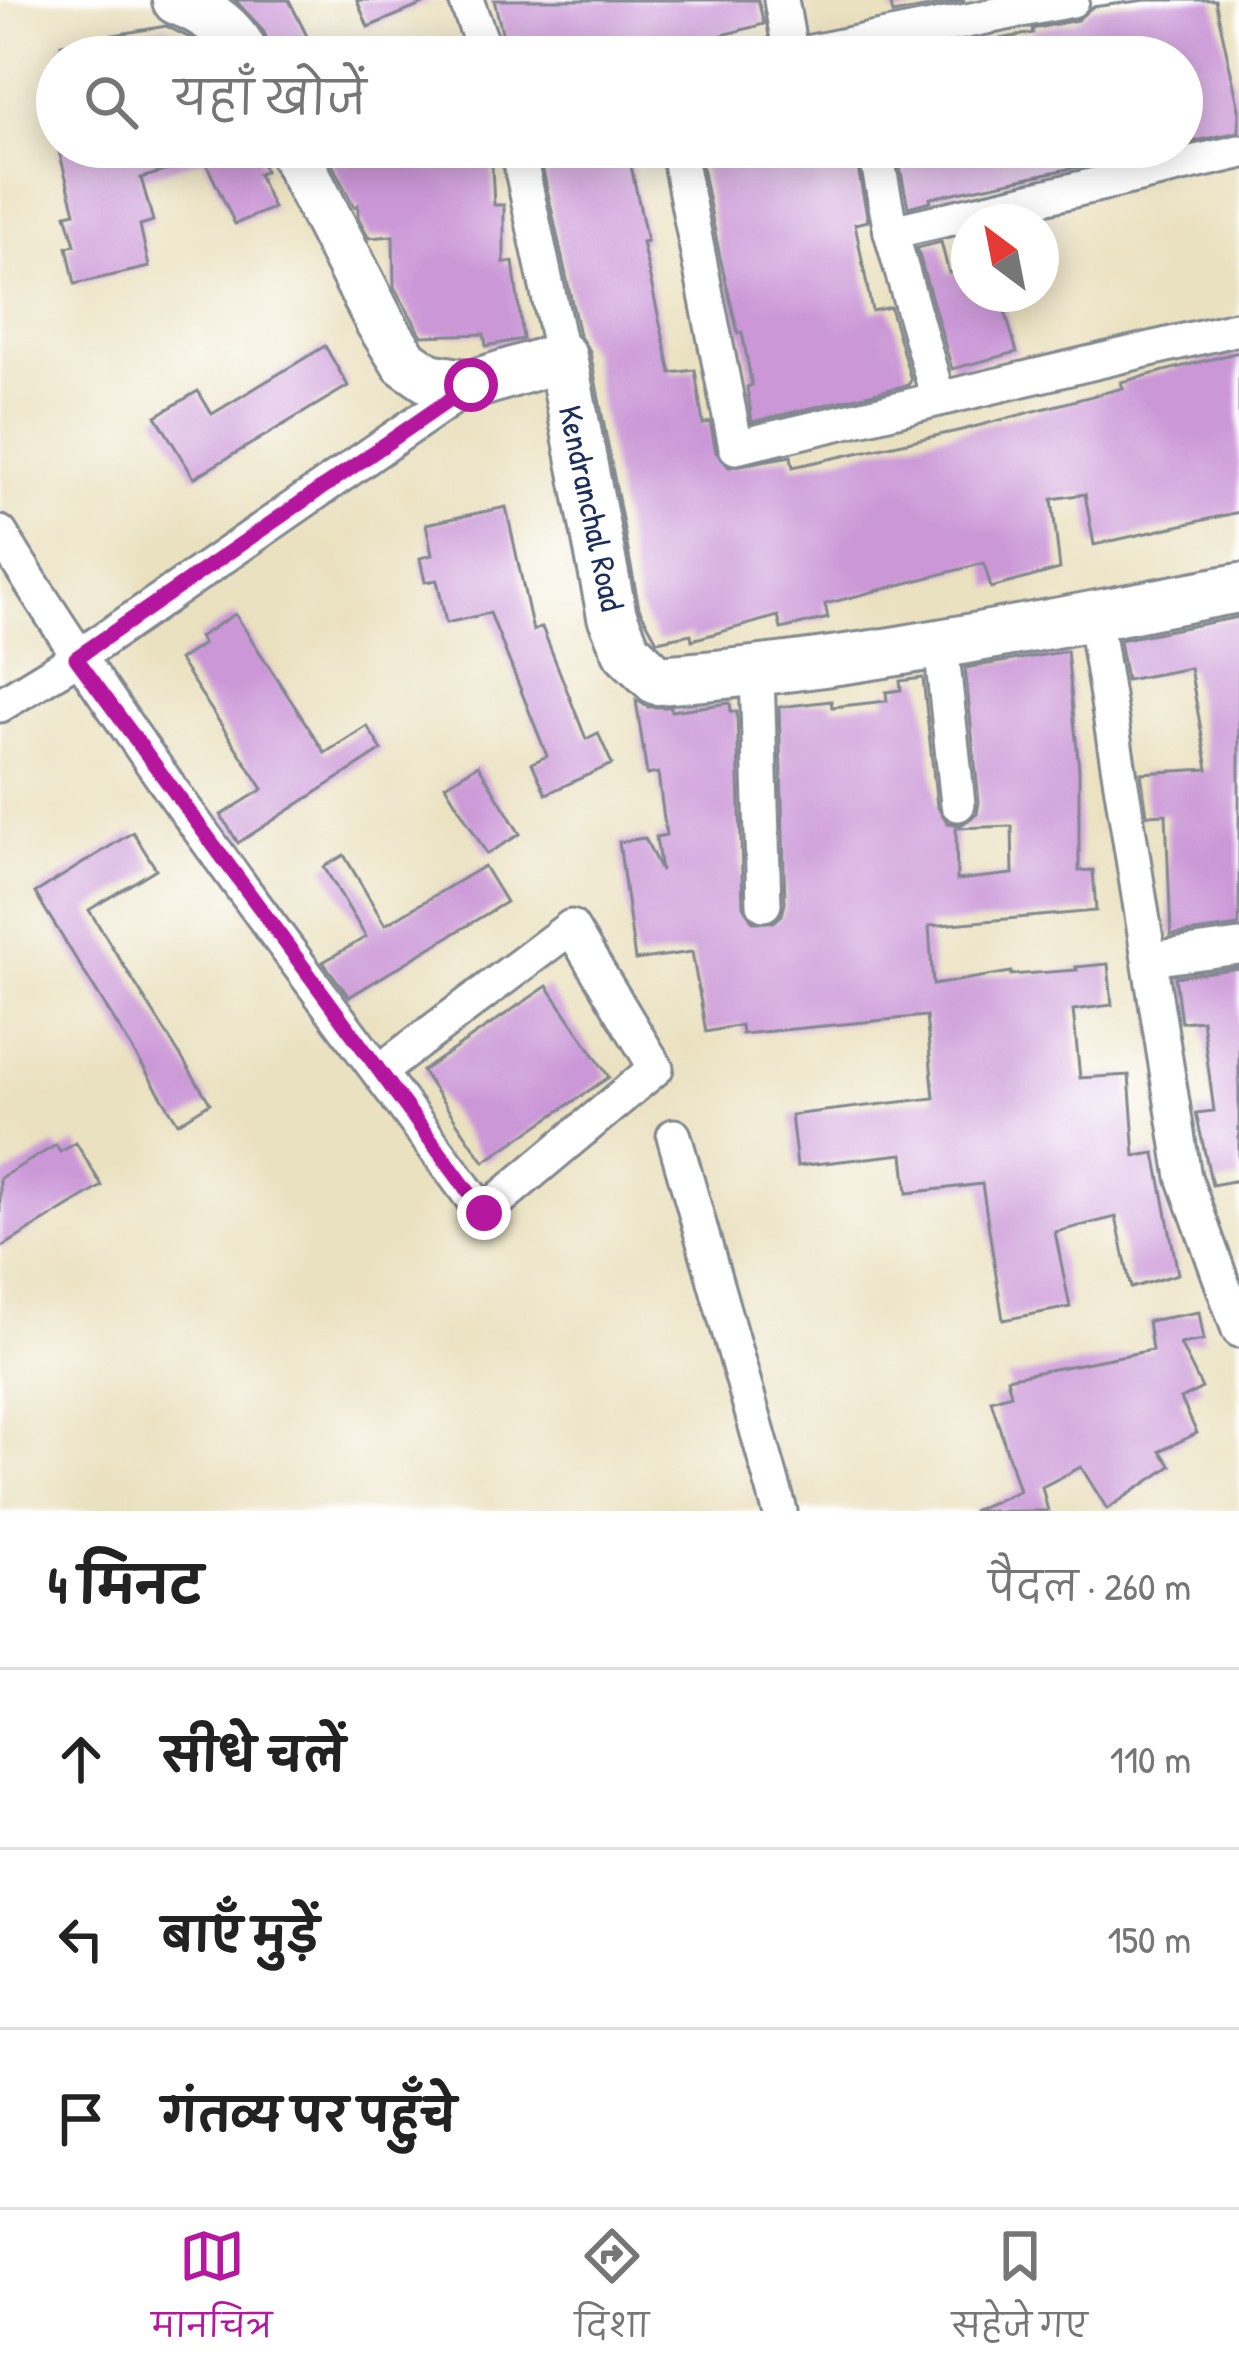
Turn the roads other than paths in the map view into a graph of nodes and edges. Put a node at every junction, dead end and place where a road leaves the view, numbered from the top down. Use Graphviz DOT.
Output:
graph roads {
  1 [pos="177,0"];
  2 [pos="466,0"];
  3 [pos="781,0"];
  4 [pos="1072,0"];
  5 [pos="229,36"];
  6 [pos="480,36"];
  7 [pos="786,36"];
  8 [pos="916,36"];
  9 [pos="1239,152"];
  10 [pos="1203,160"];
  11 [pos="302,168"];
  12 [pos="522,168"];
  13 [pos="681,168"];
  14 [pos="879,168"];
  15 [pos="1169,168"];
  16 [pos="891,232"];
  17 [pos="1239,328"];
  18 [pos="562,357"];
  19 [pos="471,385"];
  20 [pos="938,398"];
  21 [pos="0,532"];
  22 [pos="1239,588"];
  23 [pos="1094,615"];
  24 [pos="941,645"];
  25 [pos="76,658"];
  26 [pos="757,673"];
  27 [pos="0,705"];
  28 [pos="958,804"];
  29 [pos="764,904"];
  30 [pos="1239,947"];
  31 [pos="1150,959"];
  32 [pos="380,1071"];
  33 [pos="674,1136"];
  34 [pos="1239,1330"];
  35 [pos="780,1511"];
  1 -- 5 [label="street"];
  2 -- 6 [label="street"];
  3 -- 7 [label="street"];
  4 -- 8 [label="street"];
  9 -- 10 [label="street"];
  11 -- 19 [label="street"];
  12 -- 18 [label="street"];
  13 -- 20 [label="street"];
  14 -- 16 [label="street"];
  15 -- 16 [label="street"];
  16 -- 20 [label="street"];
  17 -- 20 [label="street"];
  18 -- 19 [label="street, Kendranchal Road"];
  18 -- 26 [label="street, Kendranchal Road"];
  19 -- 25 [label="street"];
  21 -- 25 [label="street"];
  22 -- 23 [label="street, Kendranchal Road"];
  23 -- 24 [label="street, Kendranchal Road"];
  23 -- 31 [label="street"];
  24 -- 26 [label="street, Kendranchal Road"];
  24 -- 28 [label="street"];
  25 -- 27 [label="street"];
  25 -- 32 [label="street"];
  26 -- 29 [label="street"];
  30 -- 31 [label="street"];
  31 -- 34 [label="street"];
  32 -- 32 [label="street"];
  33 -- 35 [label="street"];
}
